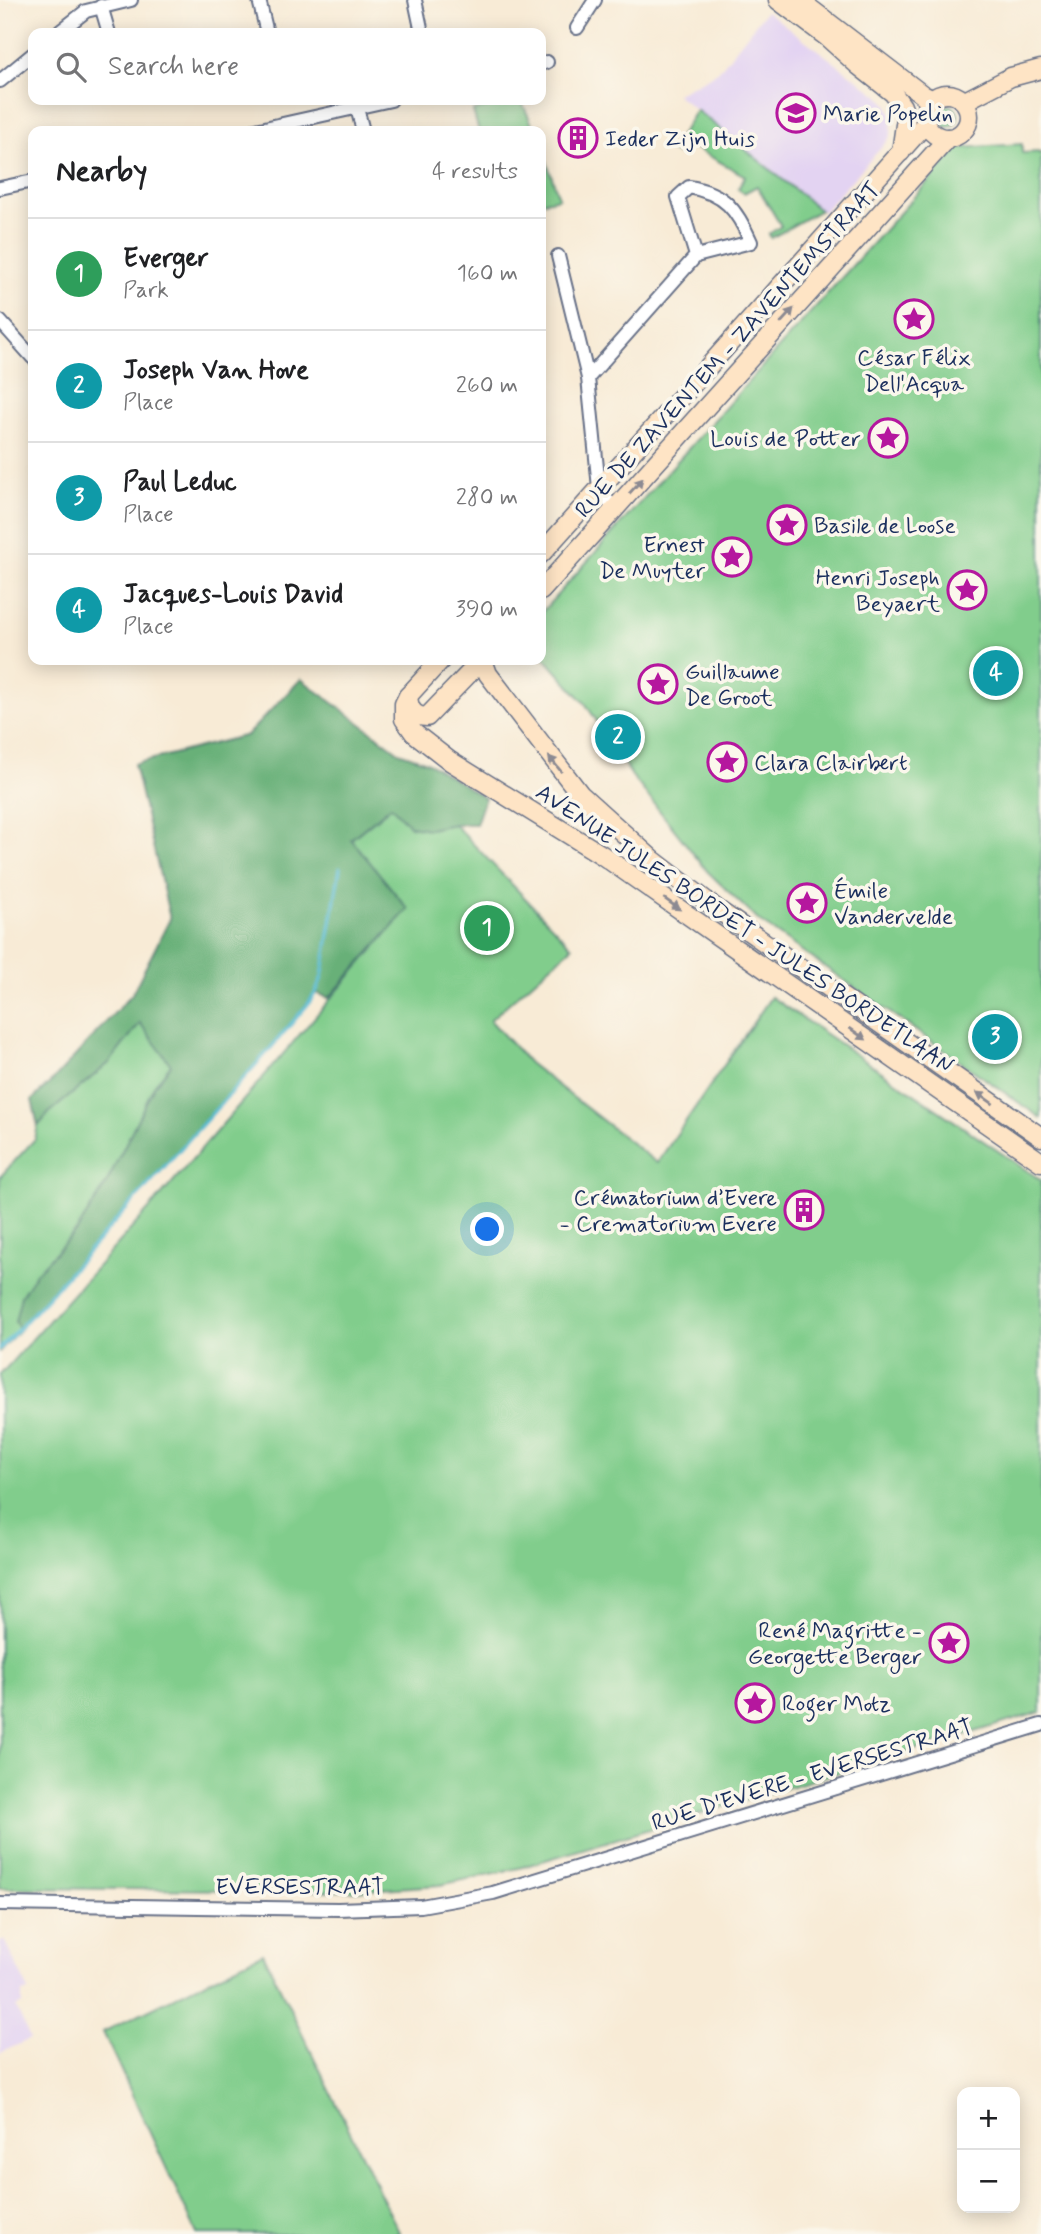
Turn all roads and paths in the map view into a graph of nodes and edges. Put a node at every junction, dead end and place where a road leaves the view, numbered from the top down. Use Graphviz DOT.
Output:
graph roads {
  1 [pos="131,0"];
  2 [pos="259,0"];
  3 [pos="415,0"];
  4 [pos="595,0"];
  5 [pos="778,0"];
  6 [pos="799,0"];
  7 [pos="101,6"];
  8 [pos="64,28"];
  9 [pos="108,28"];
  10 [pos="266,28"];
  11 [pos="421,28"];
  12 [pos="577,28"];
  13 [pos="842,50"];
  14 [pos="28,58"];
  15 [pos="1041,69"];
  16 [pos="0,81"];
  17 [pos="965,101"];
  18 [pos="370,105"];
  19 [pos="357,108"];
  20 [pos="927,111"];
  21 [pos="274,126"];
  22 [pos="362,126"];
  23 [pos="948,138"];
  24 [pos="901,152"];
  25 [pos="28,182"];
  26 [pos="0,188"];
  27 [pos="558,256"];
  28 [pos="696,256"];
  29 [pos="0,321"];
  30 [pos="28,352"];
  31 [pos="588,378"];
  32 [pos="599,488"];
  33 [pos="615,511"];
  34 [pos="546,548"];
  35 [pos="546,586"];
  36 [pos="436,665"];
  37 [pos="478,665"];
  38 [pos="485,665"];
  39 [pos="408,696"];
  40 [pos="1041,1137"];
  41 [pos="1041,1162"];
  42 [pos="1041,1725"];
  43 [pos="595,1863"];
  44 [pos="0,1904"];
  1 -- 7 [label="street"];
  2 -- 10 [label="street"];
  3 -- 11 [label="street"];
  4 -- 12 [label="street"];
  5 -- 13 [label="main road"];
  6 -- 20 [label="main road"];
  7 -- 8 [label="street"];
  7 -- 9 [label="street"];
  13 -- 20 [label="main road"];
  13 -- 24 [label="main road"];
  14 -- 16 [label="street"];
  15 -- 17 [label="main road"];
  17 -- 20 [label="main road"];
  17 -- 23 [label="main road"];
  18 -- 19 [label="street"];
  19 -- 21 [label="street"];
  19 -- 22 [label="street"];
  20 -- 23 [label="main road"];
  20 -- 24 [label="main road, RUE DE ZAVENTEM - ZAVENTEMSTRAAT"];
  33 -- 23 [label="main road, RUE DE ZAVENTEM - ZAVENTEMSTRAAT, one-way"];
  24 -- 32 [label="main road, RUE DE ZAVENTEM - ZAVENTEMSTRAAT"];
  25 -- 26 [label="street"];
  27 -- 31 [label="street"];
  28 -- 28 [label="street"];
  28 -- 31 [label="street"];
  29 -- 30 [label="street"];
  31 -- 32 [label="street"];
  32 -- 33 [label="street"];
  32 -- 34 [label="main road, RUE DE ZAVENTEM - ZAVENTEMSTRAAT"];
  33 -- 35 [label="main road, RUE DE ZAVENTEM - ZAVENTEMSTRAAT"];
  36 -- 39 [label="main road"];
  37 -- 39 [label="main road"];
  40 -- 38 [label="main road, AVENUE JULES BORDET - JULES BORDETLAAN, one-way"];
  39 -- 41 [label="main road, AVENUE JULES BORDET - JULES BORDETLAAN, one-way"];
  42 -- 43 [label="street, RUE D'EVERE - EVERSESTRAAT"];
  43 -- 44 [label="street, EVERSESTRAAT"];
}
